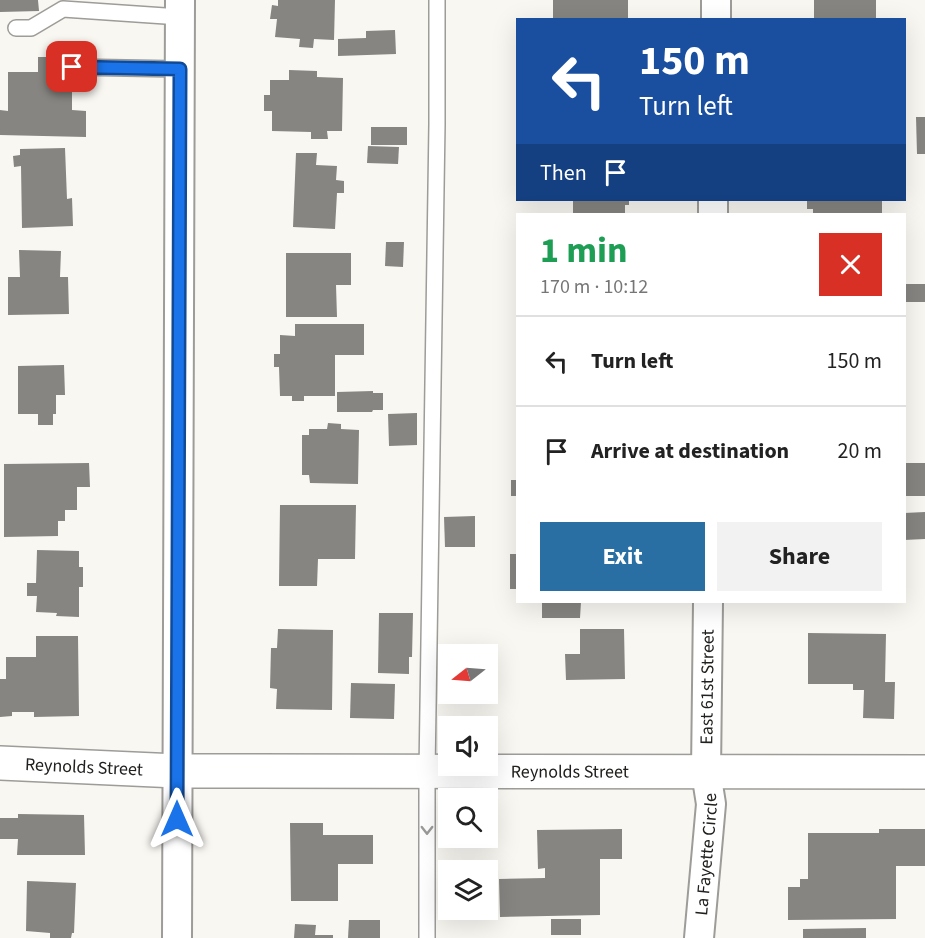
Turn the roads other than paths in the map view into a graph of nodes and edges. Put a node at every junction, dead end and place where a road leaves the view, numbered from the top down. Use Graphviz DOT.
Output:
graph roads {
  1 [pos="437,0"];
  2 [pos="716,0"];
  3 [pos="180,8"];
  4 [pos="716,18"];
  5 [pos="16,28"];
  6 [pos="72,67"];
  7 [pos="180,69"];
  8 [pos="708,603"];
  9 [pos="0,763"];
  10 [pos="177,771"];
  11 [pos="427,772"];
  12 [pos="706,772"];
  13 [pos="925,772"];
  14 [pos="177,938"];
  15 [pos="427,938"];
  16 [pos="699,938"];
  1 -- 11 [label="lane"];
  2 -- 4 [label="street"];
  3 -- 5 [label="lane"];
  3 -- 7 [label="street"];
  6 -- 7 [label="lane"];
  7 -- 10 [label="street"];
  8 -- 12 [label="street, East 61st Street"];
  9 -- 10 [label="street, Reynolds Street"];
  10 -- 11 [label="street, Reynolds Street"];
  10 -- 14 [label="street"];
  11 -- 12 [label="street, Reynolds Street"];
  11 -- 15 [label="lane, one-way"];
  12 -- 13 [label="street, Reynolds Street"];
  12 -- 16 [label="street, La Fayette Circle"];
}
